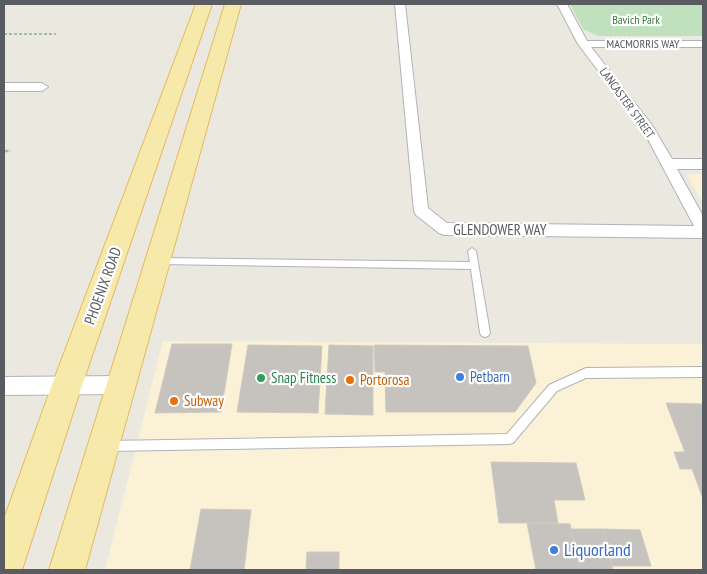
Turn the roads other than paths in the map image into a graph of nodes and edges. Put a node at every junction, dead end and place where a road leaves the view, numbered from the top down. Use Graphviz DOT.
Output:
graph roads {
  1 [pos="204,4"];
  2 [pos="233,4"];
  3 [pos="400,4"];
  4 [pos="562,4"];
  5 [pos="583,44"];
  6 [pos="703,44"];
  7 [pos="4,87"];
  8 [pos="42,87"];
  9 [pos="195,135"];
  10 [pos="157,136"];
  11 [pos="667,164"];
  12 [pos="703,164"];
  13 [pos="703,230"];
  14 [pos="472,251"];
  15 [pos="158,261"];
  16 [pos="473,266"];
  17 [pos="485,332"];
  18 [pos="703,372"];
  19 [pos="67,385"];
  20 [pos="121,385"];
  21 [pos="4,386"];
  22 [pos="102,446"];
  23 [pos="4,570"];
  24 [pos="67,570"];
  1 -- 10 [label="main road, PHOENIX ROAD"];
  2 -- 9 [label="main road"];
  3 -- 13 [label="street, GLENDOWER WAY"];
  4 -- 5 [label="street, LANCASTER STREET"];
  5 -- 6 [label="street, MACMORRIS WAY"];
  5 -- 11 [label="street, LANCASTER STREET"];
  7 -- 8 [label="street"];
  9 -- 10 [label="main road"];
  9 -- 15 [label="main road"];
  10 -- 19 [label="main road, PHOENIX ROAD"];
  11 -- 12 [label="street"];
  11 -- 13 [label="street, LANCASTER STREET"];
  14 -- 16 [label="lane"];
  15 -- 16 [label="lane"];
  15 -- 20 [label="main road"];
  16 -- 17 [label="lane"];
  18 -- 22 [label="lane"];
  19 -- 20 [label="street"];
  19 -- 21 [label="street"];
  19 -- 23 [label="main road, PHOENIX ROAD"];
  20 -- 22 [label="main road"];
  22 -- 24 [label="main road"];
}
